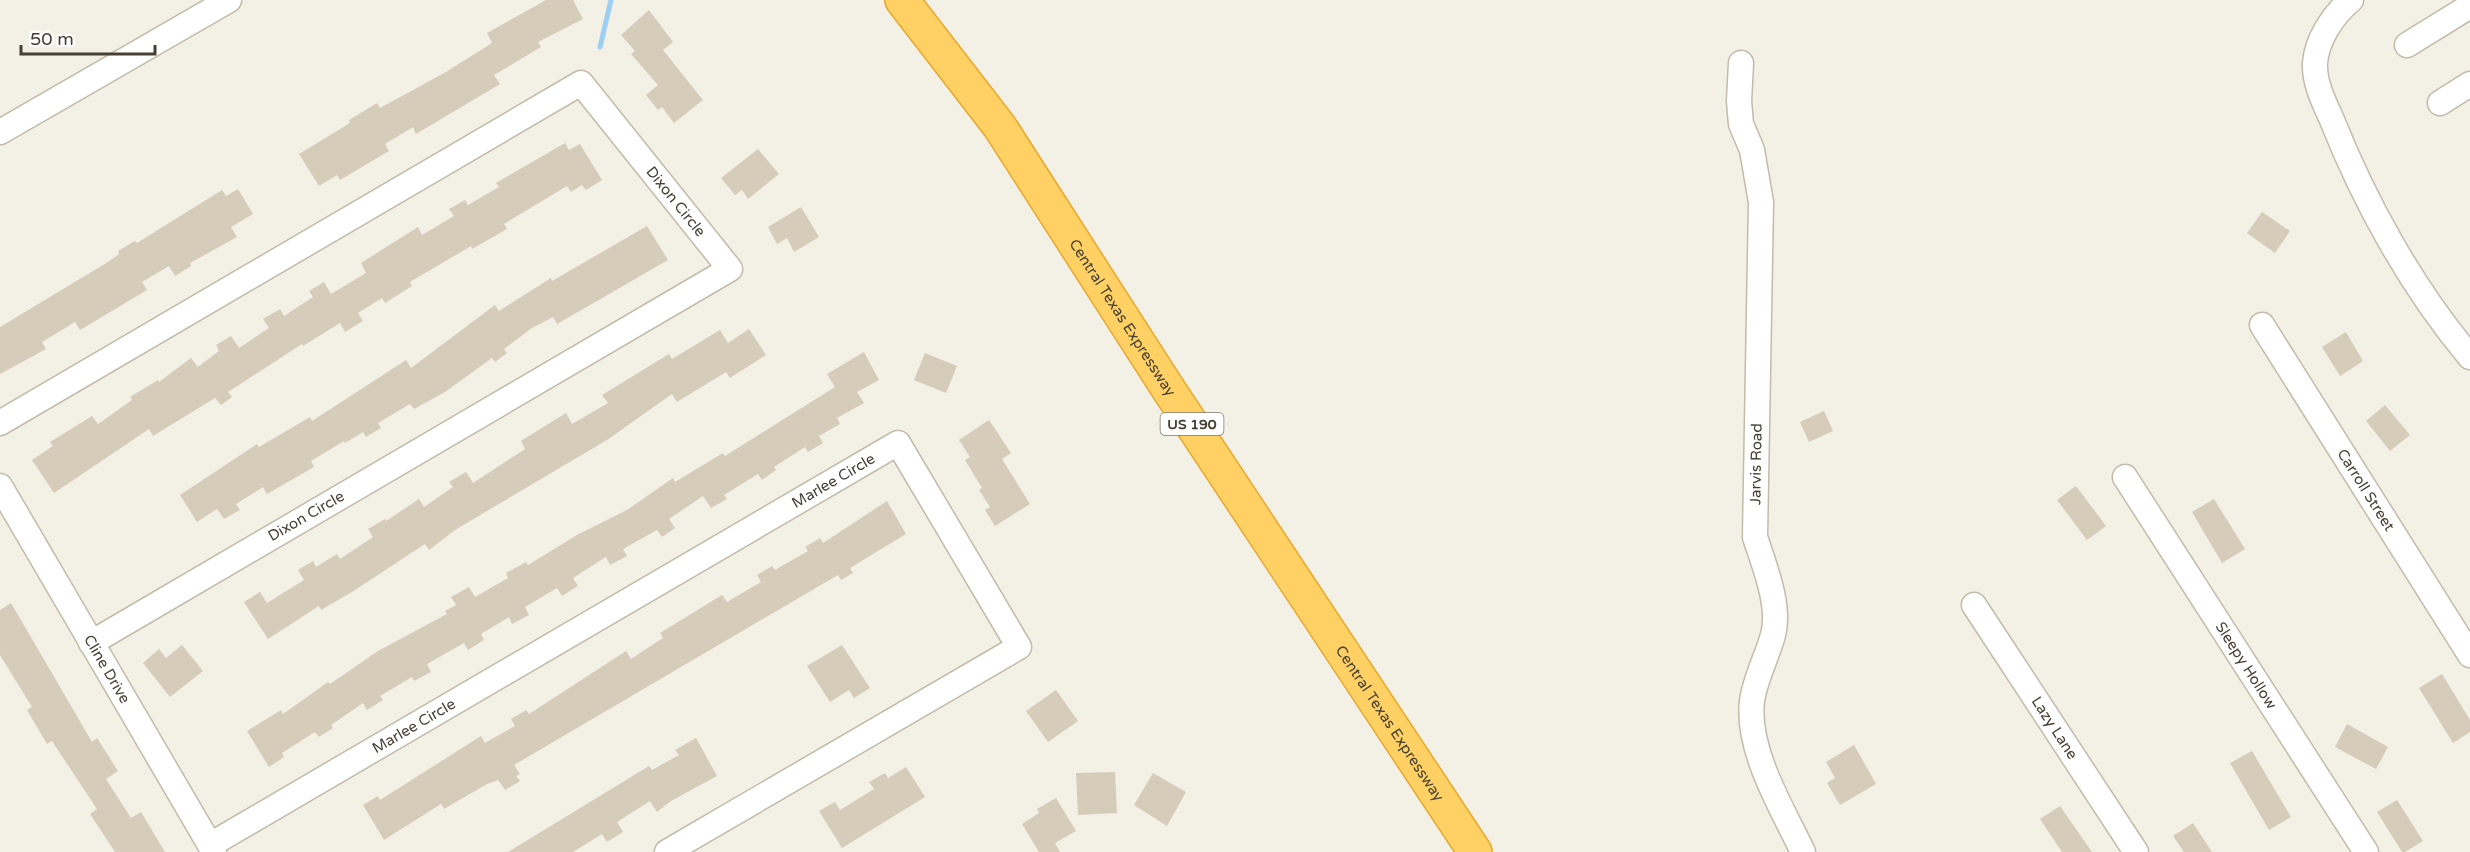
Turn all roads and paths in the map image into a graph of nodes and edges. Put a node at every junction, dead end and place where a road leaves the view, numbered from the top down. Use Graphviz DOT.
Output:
graph roads {
  1 [pos="229,0"];
  2 [pos="902,0"];
  3 [pos="2351,0"];
  4 [pos="2470,6"];
  5 [pos="202,7"];
  6 [pos="2407,45"];
  7 [pos="1741,63"];
  8 [pos="2470,84"];
  9 [pos="2440,103"];
  10 [pos="0,132"];
  11 [pos="2262,325"];
  12 [pos="2470,357"];
  13 [pos="0,423"];
  14 [pos="2125,477"];
  15 [pos="0,486"];
  16 [pos="1974,604"];
  17 [pos="91,643"];
  18 [pos="2470,655"];
  19 [pos="212,849"];
  20 [pos="667,852"];
  21 [pos="1475,852"];
  22 [pos="1803,852"];
  23 [pos="2136,852"];
  24 [pos="2366,852"];
  1 -- 5 [label="street"];
  2 -- 21 [label="highway, Central Texas Expressway / US 190"];
  3 -- 12 [label="street"];
  4 -- 6 [label="street"];
  5 -- 10 [label="street"];
  7 -- 22 [label="street, Jarvis Road"];
  8 -- 9 [label="street"];
  11 -- 18 [label="street, Carroll Street"];
  13 -- 17 [label="street, Dixon Circle"];
  14 -- 24 [label="street, Sleepy Hollow"];
  15 -- 17 [label="street, Cline Drive"];
  16 -- 23 [label="street, Lazy Lane"];
  17 -- 19 [label="street, Cline Drive"];
  19 -- 20 [label="street, Marlee Circle"];
}
